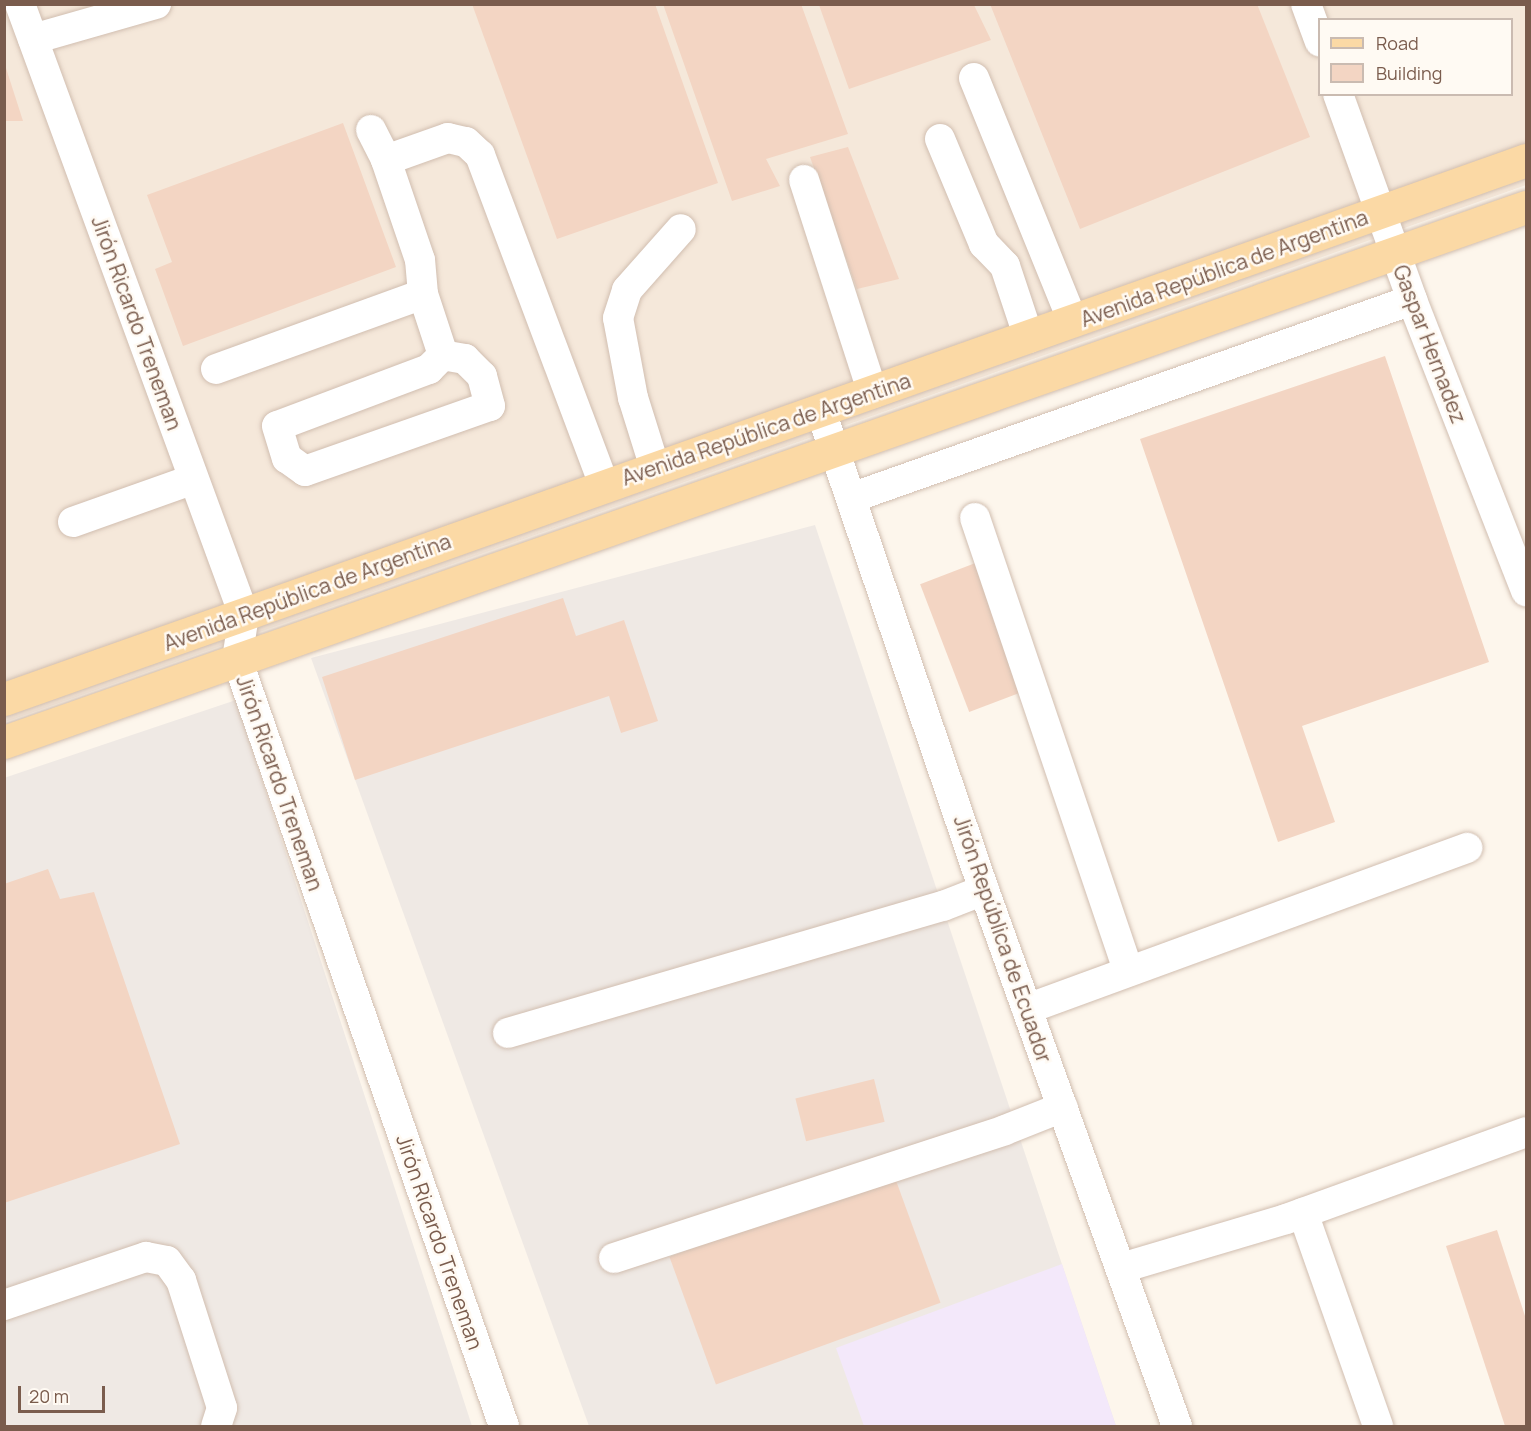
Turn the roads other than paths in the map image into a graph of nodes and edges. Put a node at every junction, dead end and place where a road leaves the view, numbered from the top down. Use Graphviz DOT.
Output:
graph roads {
  1 [pos="20,4"];
  2 [pos="156,4"];
  3 [pos="1306,4"];
  4 [pos="1318,37"];
  5 [pos="33,39"];
  6 [pos="974,78"];
  7 [pos="1339,96"];
  8 [pos="371,130"];
  9 [pos="940,139"];
  10 [pos="386,160"];
  11 [pos="1527,160"];
  12 [pos="804,180"];
  13 [pos="1527,207"];
  14 [pos="1380,212"];
  15 [pos="681,230"];
  16 [pos="1396,254"];
  17 [pos="423,294"];
  18 [pos="1412,300"];
  19 [pos="1073,322"];
  20 [pos="1029,338"];
  21 [pos="443,355"];
  22 [pos="216,369"];
  23 [pos="873,393"];
  24 [pos="821,411"];
  25 [pos="834,450"];
  26 [pos="654,468"];
  27 [pos="194,479"];
  28 [pos="604,485"];
  29 [pos="851,498"];
  30 [pos="975,518"];
  31 [pos="73,522"];
  32 [pos="1527,591"];
  33 [pos="244,615"];
  34 [pos="237,659"];
  35 [pos="4,699"];
  36 [pos="4,742"];
  37 [pos="1467,848"];
  38 [pos="984,890"];
  39 [pos="1128,971"];
  40 [pos="1027,1009"];
  41 [pos="508,1033"];
  42 [pos="1063,1107"];
  43 [pos="1527,1132"];
  44 [pos="1303,1213"];
  45 [pos="614,1257"];
  46 [pos="1121,1268"];
  47 [pos="4,1305"];
  48 [pos="216,1426"];
  49 [pos="504,1426"];
  50 [pos="1177,1426"];
  51 [pos="1378,1426"];
  1 -- 5 [label="street, Jirón Ricardo Treneman"];
  2 -- 5 [label="street"];
  3 -- 4 [label="street"];
  5 -- 27 [label="street, Jirón Ricardo Treneman"];
  6 -- 19 [label="street"];
  7 -- 14 [label="street, Gaspar Hernadez"];
  8 -- 10 [label="street"];
  9 -- 20 [label="street"];
  10 -- 17 [label="street"];
  10 -- 28 [label="street"];
  11 -- 14 [label="main road, Avenida República de Argentina"];
  12 -- 23 [label="street"];
  13 -- 16 [label="main road, Avenida República de Argentina"];
  14 -- 16 [label="street, Gaspar Hernadez"];
  14 -- 19 [label="main road, Avenida República de Argentina"];
  15 -- 26 [label="street"];
  16 -- 18 [label="street, Gaspar Hernadez"];
  16 -- 25 [label="main road, Avenida República de Argentina"];
  17 -- 21 [label="street"];
  17 -- 22 [label="street"];
  18 -- 29 [label="street"];
  18 -- 32 [label="street, Gaspar Hernadez"];
  19 -- 20 [label="main road, Avenida República de Argentina"];
  20 -- 23 [label="main road, Avenida República de Argentina"];
  21 -- 21 [label="street"];
  23 -- 24 [label="main road, Avenida República de Argentina"];
  24 -- 25 [label="street, Jirón República de Ecuador"];
  24 -- 26 [label="main road, Avenida República de Argentina"];
  25 -- 29 [label="street, Jirón República de Ecuador"];
  25 -- 34 [label="main road, Avenida República de Argentina"];
  26 -- 28 [label="main road, Avenida República de Argentina"];
  27 -- 31 [label="street"];
  27 -- 33 [label="street, Jirón Ricardo Treneman"];
  28 -- 33 [label="main road, Avenida República de Argentina"];
  29 -- 38 [label="street, Jirón República de Ecuador"];
  30 -- 39 [label="street"];
  33 -- 34 [label="street, Jirón Ricardo Treneman"];
  33 -- 35 [label="main road, Avenida República de Argentina"];
  34 -- 36 [label="main road, Avenida República de Argentina"];
  34 -- 49 [label="street, Jirón Ricardo Treneman"];
  37 -- 39 [label="street"];
  38 -- 40 [label="street, Jirón República de Ecuador"];
  38 -- 41 [label="street"];
  39 -- 40 [label="street"];
  40 -- 42 [label="street, Jirón República de Ecuador"];
  42 -- 45 [label="street"];
  42 -- 46 [label="street, Jirón República de Ecuador"];
  43 -- 44 [label="street"];
  44 -- 46 [label="street"];
  44 -- 51 [label="street"];
  46 -- 50 [label="street, Jirón República de Ecuador"];
  47 -- 48 [label="street"];
}
